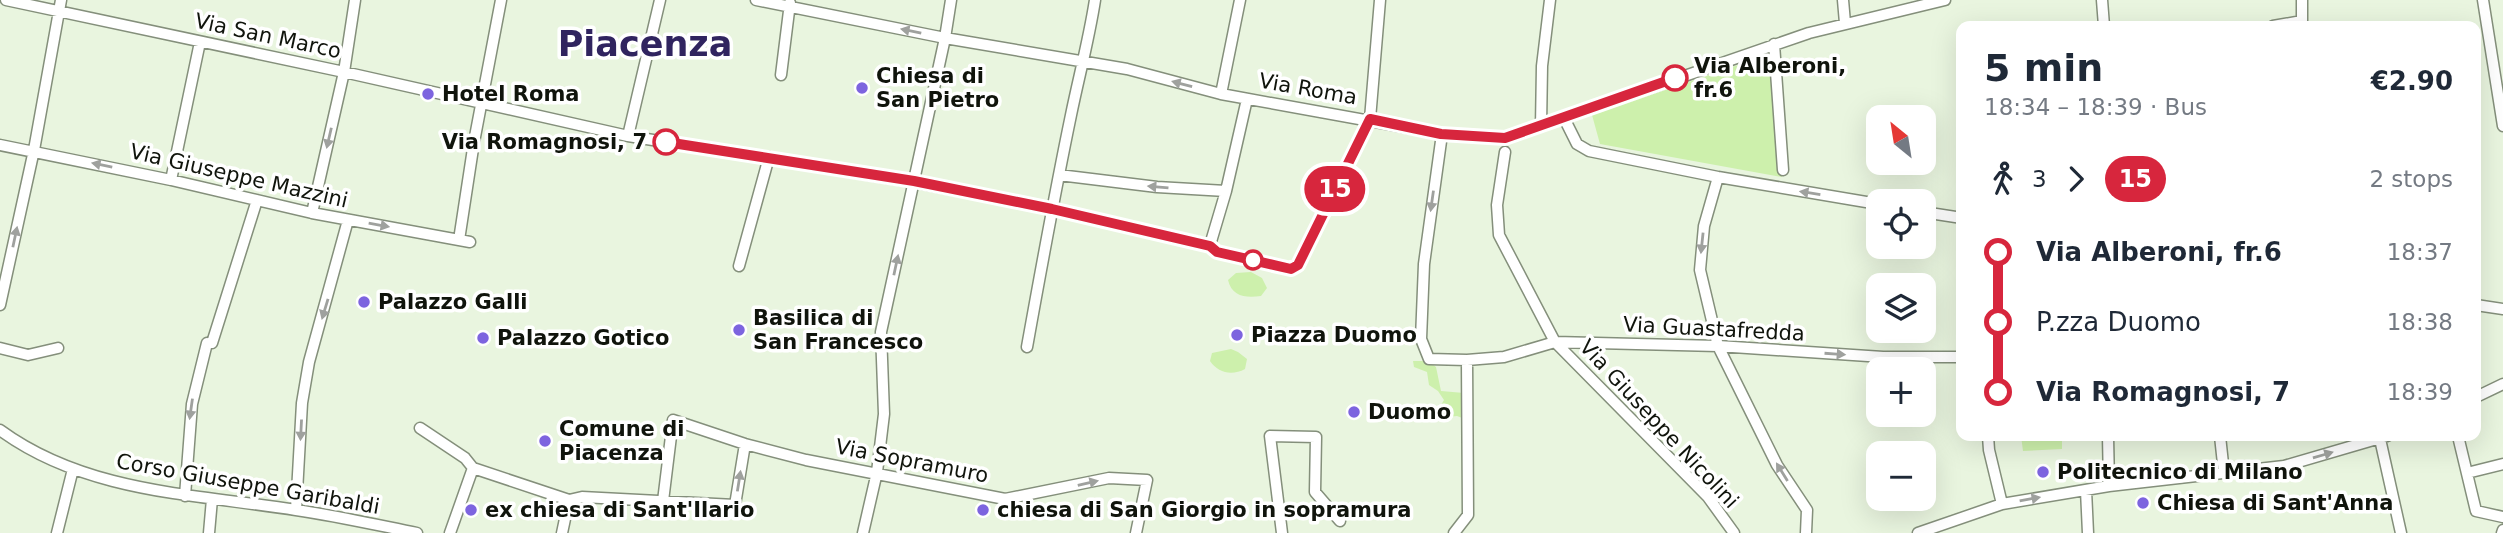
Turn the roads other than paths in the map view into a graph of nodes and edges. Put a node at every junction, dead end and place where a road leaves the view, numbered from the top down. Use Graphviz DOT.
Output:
graph roads {
  1 [pos="6,0"];
  2 [pos="61,0"];
  3 [pos="355,0"];
  4 [pos="500,0"];
  5 [pos="660,0"];
  6 [pos="755,0"];
  7 [pos="951,0"];
  8 [pos="1095,0"];
  9 [pos="1240,0"];
  10 [pos="1380,0"];
  11 [pos="1550,0"];
  12 [pos="1843,0"];
  13 [pos="1945,0"];
  14 [pos="2102,0"];
  15 [pos="2302,0"];
  16 [pos="2483,0"];
  17 [pos="790,3"];
  18 [pos="58,12"];
  19 [pos="2104,21"];
  20 [pos="2302,21"];
  21 [pos="1845,23"];
  22 [pos="945,38"];
  23 [pos="200,42"];
  24 [pos="1774,44"];
  25 [pos="1082,62"];
  26 [pos="344,72"];
  27 [pos="781,75"];
  28 [pos="1222,94"];
  29 [pos="1247,99"];
  30 [pos="481,104"];
  31 [pos="1564,118"];
  32 [pos="1370,119"];
  33 [pos="1541,126"];
  34 [pos="2503,127"];
  35 [pos="1441,134"];
  36 [pos="628,136"];
  37 [pos="0,145"];
  38 [pos="34,150"];
  39 [pos="1505,152"];
  40 [pos="769,157"];
  41 [pos="1783,170"];
  42 [pos="1059,176"];
  43 [pos="1718,177"];
  44 [pos="171,180"];
  45 [pos="914,181"];
  46 [pos="1226,191"];
  47 [pos="257,200"];
  48 [pos="1866,202"];
  49 [pos="1052,209"];
  50 [pos="312,213"];
  51 [pos="1936,214"];
  52 [pos="1956,217"];
  53 [pos="348,220"];
  54 [pos="459,240"];
  55 [pos="470,242"];
  56 [pos="1210,246"];
  57 [pos="739,266"];
  58 [pos="0,304"];
  59 [pos="2481,306"];
  60 [pos="2503,309"];
  61 [pos="1555,342"];
  62 [pos="1718,346"];
  63 [pos="1027,347"];
  64 [pos="0,348"];
  65 [pos="58,348"];
  66 [pos="1956,357"];
  67 [pos="1467,360"];
  68 [pos="2503,384"];
  69 [pos="2481,395"];
  70 [pos="420,428"];
  71 [pos="0,430"];
  72 [pos="1988,441"];
  73 [pos="2108,441"];
  74 [pos="2221,441"];
  75 [pos="2370,441"];
  76 [pos="2385,441"];
  77 [pos="2459,441"];
  78 [pos="745,444"];
  79 [pos="2503,464"];
  80 [pos="473,468"];
  81 [pos="73,470"];
  82 [pos="877,472"];
  83 [pos="2224,473"];
  84 [pos="2467,473"];
  85 [pos="2109,486"];
  86 [pos="2086,490"];
  87 [pos="185,496"];
  88 [pos="212,499"];
  89 [pos="569,500"];
  90 [pos="663,501"];
  91 [pos="2002,504"];
  92 [pos="296,510"];
  93 [pos="2503,517"];
  94 [pos="1340,521"];
  95 [pos="377,529"];
  96 [pos="57,533"];
  97 [pos="209,533"];
  98 [pos="417,533"];
  99 [pos="450,533"];
  100 [pos="562,533"];
  101 [pos="863,533"];
  102 [pos="1136,533"];
  103 [pos="1282,533"];
  104 [pos="1454,533"];
  105 [pos="1734,533"];
  106 [pos="1806,533"];
  107 [pos="1918,533"];
  108 [pos="2088,533"];
  109 [pos="2401,533"];
  1 -- 18 [label="street, Via San Marco"];
  2 -- 18 [label="street"];
  3 -- 26 [label="street"];
  4 -- 30 [label="street"];
  5 -- 36 [label="street"];
  6 -- 17 [label="street, Via Roma"];
  7 -- 22 [label="street"];
  8 -- 25 [label="street"];
  9 -- 28 [label="street"];
  10 -- 32 [label="street"];
  11 -- 33 [label="street"];
  12 -- 21 [label="street"];
  13 -- 21 [label="street, Via Roma"];
  14 -- 19 [label="street"];
  15 -- 20 [label="street"];
  16 -- 34 [label="street"];
  22 -- 17 [label="street, Via Roma, one-way"];
  17 -- 27 [label="street"];
  18 -- 23 [label="street, Via San Marco"];
  18 -- 38 [label="street"];
  21 -- 24 [label="street, Via Roma"];
  22 -- 25 [label="street, Via Roma"];
  22 -- 45 [label="street"];
  23 -- 26 [label="street, Via San Marco"];
  23 -- 44 [label="street"];
  24 -- 31 [label="street, Via Roma"];
  24 -- 41 [label="street"];
  28 -- 25 [label="street, Via Roma, one-way"];
  25 -- 42 [label="street"];
  26 -- 30 [label="street, Via San Marco"];
  26 -- 50 [label="street, one-way"];
  28 -- 29 [label="street, Via Roma"];
  29 -- 32 [label="street, Via Roma"];
  29 -- 46 [label="street"];
  30 -- 36 [label="street, Via San Marco"];
  30 -- 54 [label="street"];
  31 -- 33 [label="street, Via Roma"];
  31 -- 43 [label="street"];
  32 -- 35 [label="street, Via Roma"];
  32 -- 56 [label="street"];
  33 -- 35 [label="street, Via Roma"];
  35 -- 67 [label="street, Via Guastafredda, one-way"];
  36 -- 40 [label="street, Via San Marco"];
  37 -- 38 [label="street, Via Giuseppe Mazzini"];
  44 -- 38 [label="street, Via Giuseppe Mazzini, one-way"];
  58 -- 38 [label="street, one-way"];
  39 -- 61 [label="street, Via Giuseppe Nicolini"];
  40 -- 45 [label="street, Via San Marco"];
  40 -- 57 [label="street"];
  46 -- 42 [label="street, one-way"];
  42 -- 49 [label="street"];
  48 -- 43 [label="street, one-way"];
  43 -- 62 [label="street, one-way"];
  44 -- 47 [label="street, Via Giuseppe Mazzini"];
  45 -- 49 [label="street, Via San Marco"];
  82 -- 45 [label="street, one-way"];
  46 -- 56 [label="street"];
  47 -- 50 [label="street, Via Giuseppe Mazzini"];
  47 -- 87 [label="street, one-way"];
  49 -- 56 [label="street, Via San Marco"];
  49 -- 63 [label="street"];
  50 -- 53 [label="street, Via Giuseppe Mazzini"];
  51 -- 52 [label="street"];
  53 -- 54 [label="street, Via Giuseppe Mazzini, one-way"];
  53 -- 92 [label="street, one-way"];
  54 -- 55 [label="street, Via Giuseppe Mazzini"];
  59 -- 60 [label="street"];
  61 -- 62 [label="street, Via Guastafredda"];
  61 -- 67 [label="street, Via Guastafredda"];
  61 -- 105 [label="street, Via Giuseppe Nicolini"];
  62 -- 66 [label="street, Via Guastafredda, one-way"];
  106 -- 62 [label="street, one-way"];
  64 -- 65 [label="street"];
  67 -- 104 [label="street"];
  68 -- 69 [label="street"];
  70 -- 80 [label="street"];
  71 -- 81 [label="street, Corso Giuseppe Garibaldi"];
  72 -- 91 [label="street"];
  73 -- 85 [label="street"];
  74 -- 83 [label="street"];
  83 -- 75 [label="street, one-way"];
  76 -- 109 [label="street"];
  77 -- 84 [label="street"];
  78 -- 82 [label="street, Via Sopramuro"];
  90 -- 78 [label="street, one-way"];
  78 -- 90 [label="street, Via Sopramuro"];
  79 -- 84 [label="street"];
  80 -- 89 [label="street"];
  80 -- 99 [label="street"];
  81 -- 87 [label="street, Corso Giuseppe Garibaldi"];
  81 -- 96 [label="street"];
  82 -- 101 [label="street"];
  82 -- 102 [label="street, Via Sopramuro, one-way"];
  83 -- 85 [label="street"];
  84 -- 93 [label="street"];
  85 -- 86 [label="street"];
  91 -- 86 [label="street, one-way"];
  86 -- 108 [label="street"];
  87 -- 88 [label="street, Corso Giuseppe Garibaldi"];
  88 -- 92 [label="street, Corso Giuseppe Garibaldi"];
  88 -- 97 [label="street"];
  89 -- 90 [label="street"];
  89 -- 100 [label="street"];
  91 -- 107 [label="street"];
  92 -- 95 [label="street, Corso Giuseppe Garibaldi"];
  94 -- 103 [label="street"];
  95 -- 98 [label="street, Corso Giuseppe Garibaldi"];
}
